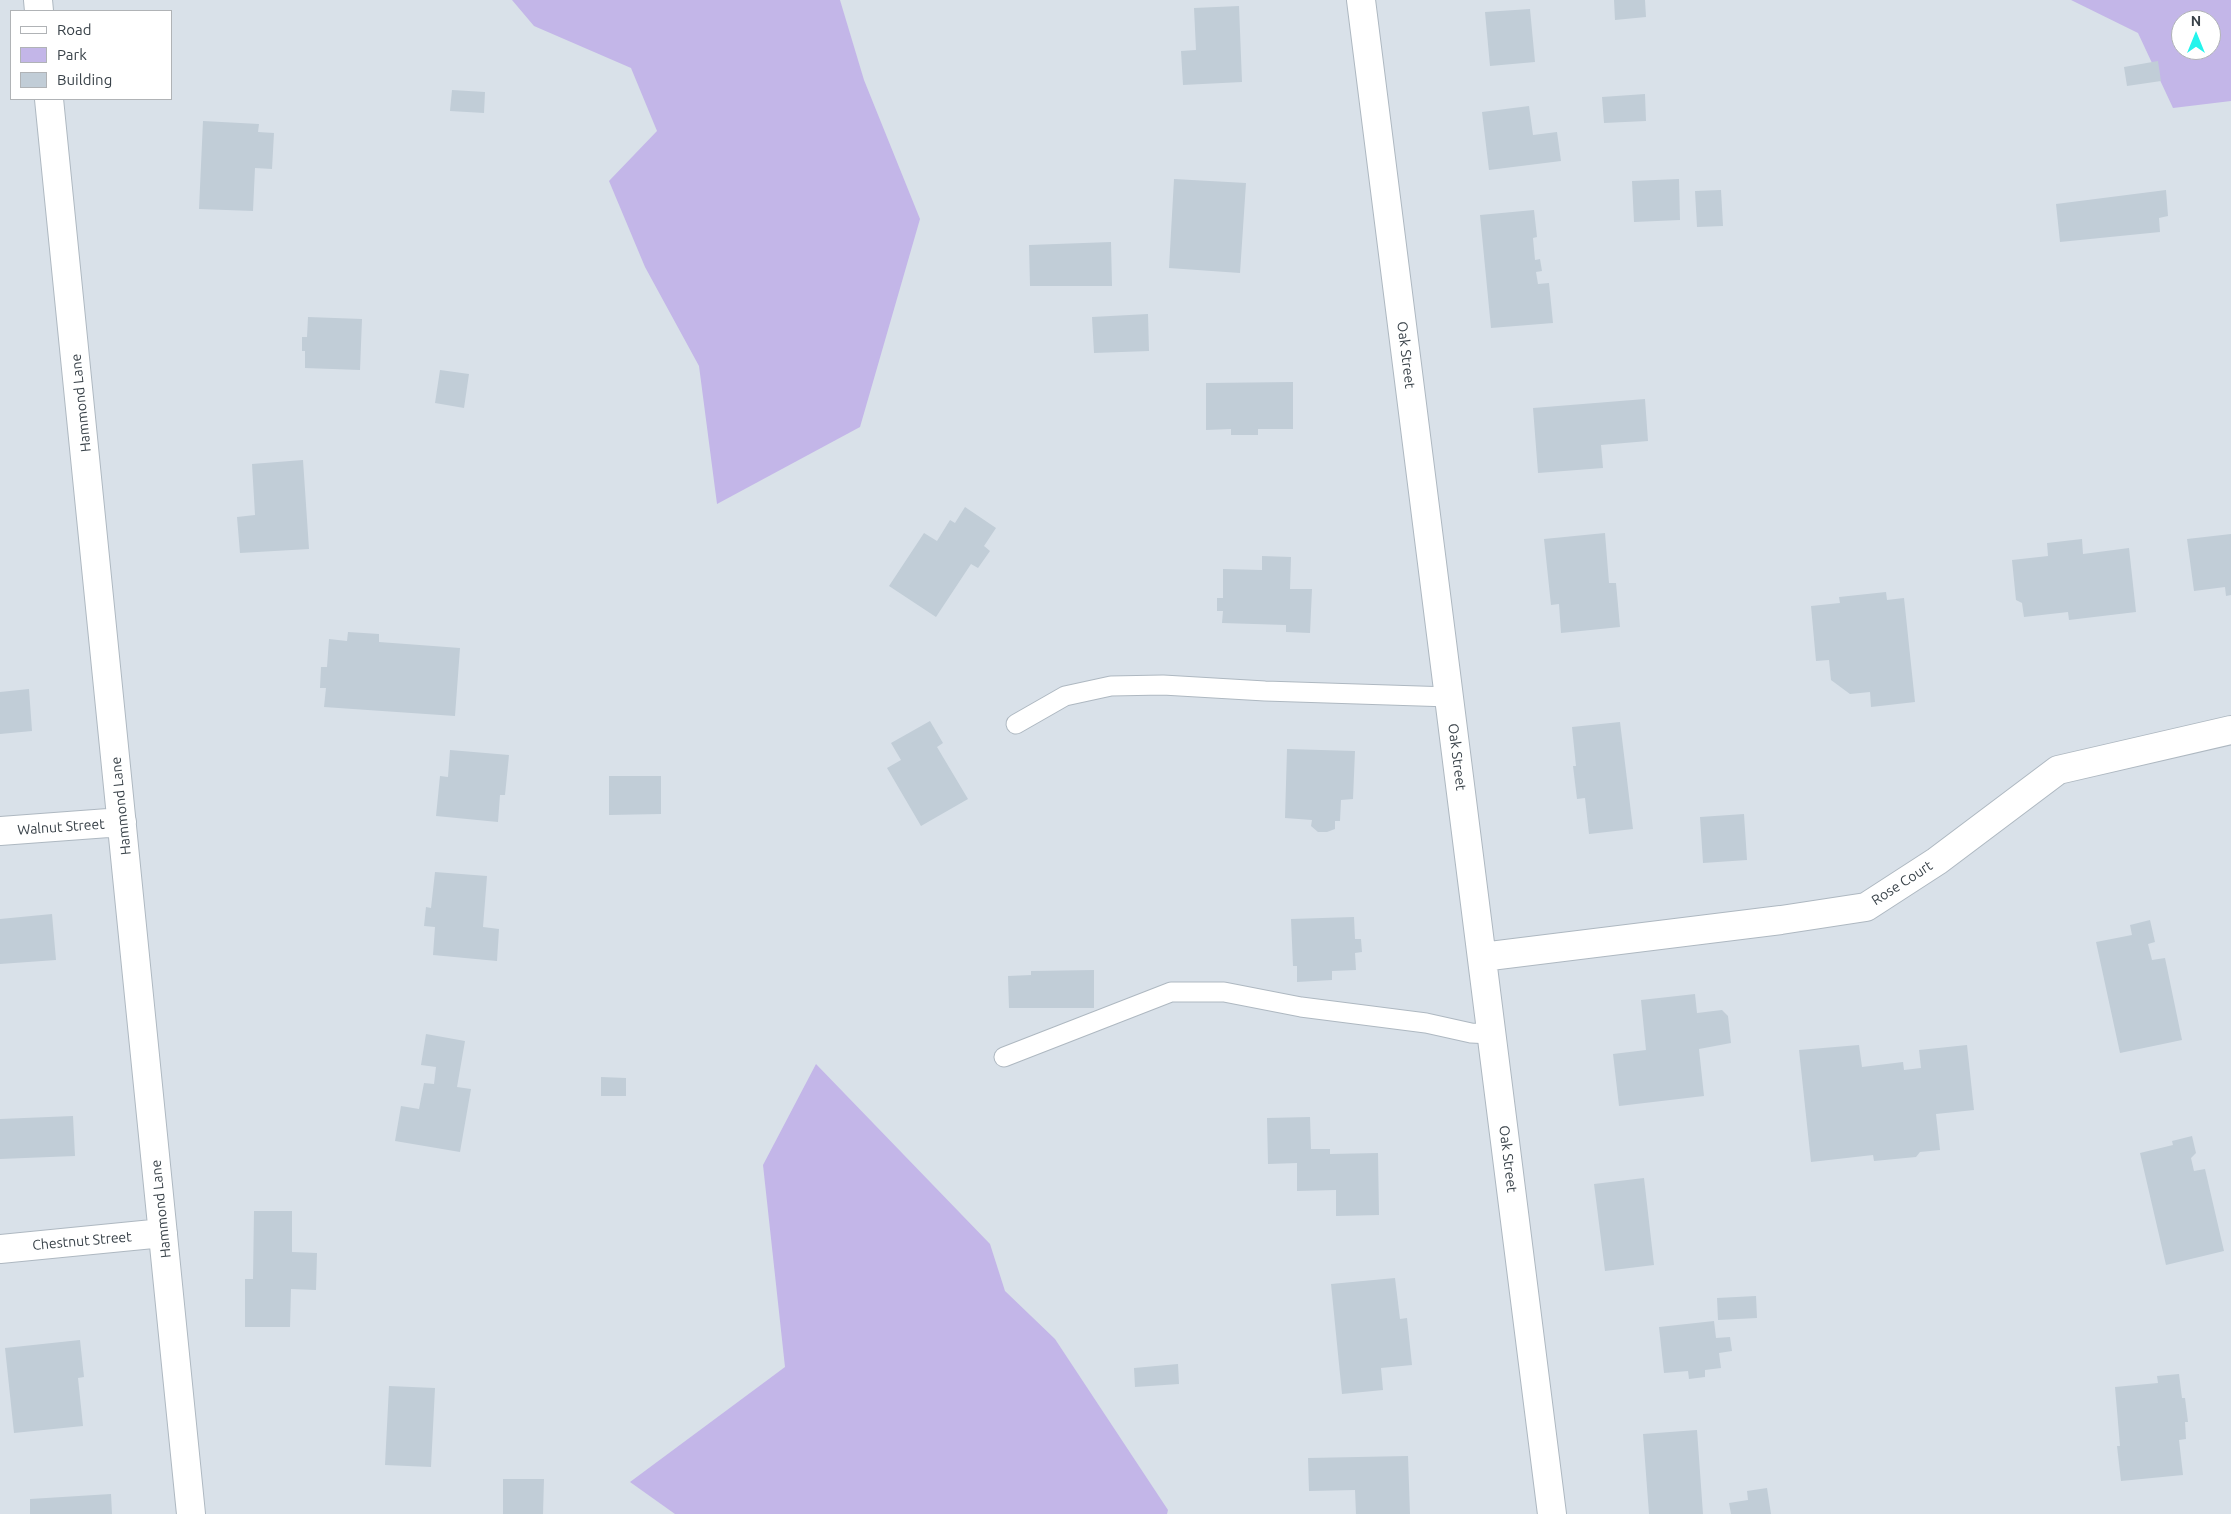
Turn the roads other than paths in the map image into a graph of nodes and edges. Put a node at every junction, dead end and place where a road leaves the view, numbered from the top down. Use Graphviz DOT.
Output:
graph roads {
  1 [pos="1362,0"];
  2 [pos="49,100"];
  3 [pos="1450,697"];
  4 [pos="1016,724"];
  5 [pos="2231,730"];
  6 [pos="122,822"];
  7 [pos="0,831"];
  8 [pos="1482,956"];
  9 [pos="1492,1034"];
  10 [pos="1004,1057"];
  11 [pos="163,1233"];
  12 [pos="0,1249"];
  13 [pos="191,1514"];
  14 [pos="1552,1514"];
  1 -- 3 [label="street, Oak Street"];
  2 -- 6 [label="street, Hammond Lane"];
  3 -- 4 [label="lane"];
  3 -- 8 [label="street, Oak Street"];
  5 -- 8 [label="street, Rose Court"];
  6 -- 7 [label="street, Walnut Street"];
  6 -- 11 [label="street, Hammond Lane"];
  8 -- 9 [label="street, Oak Street"];
  9 -- 10 [label="lane"];
  9 -- 14 [label="street, Oak Street"];
  11 -- 12 [label="street, Chestnut Street"];
  11 -- 13 [label="street, Hammond Lane"];
}
